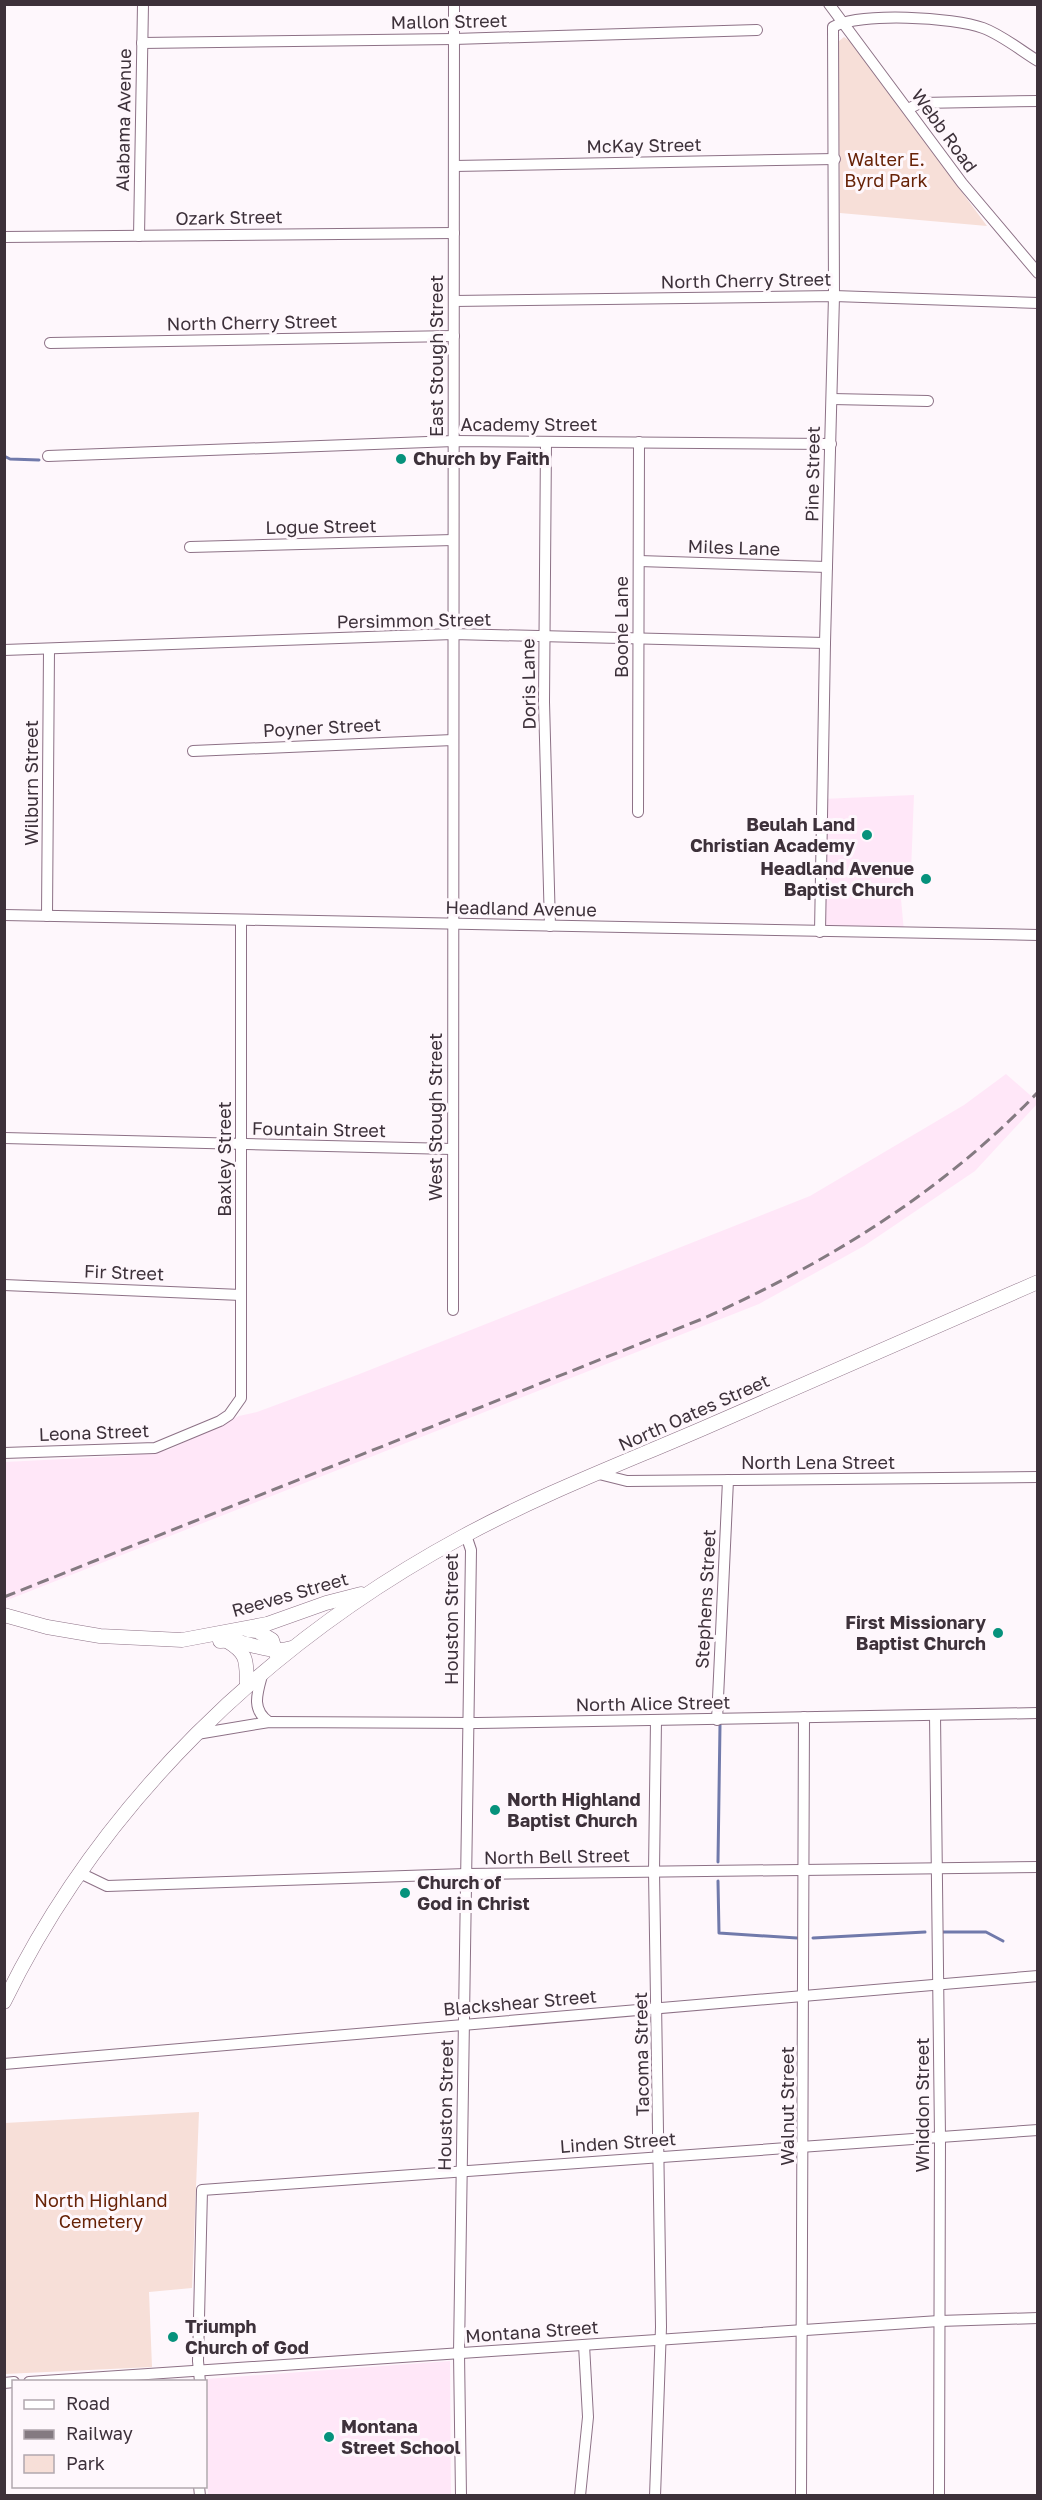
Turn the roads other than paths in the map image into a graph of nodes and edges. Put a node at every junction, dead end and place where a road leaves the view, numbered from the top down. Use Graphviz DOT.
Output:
graph roads {
  1 [pos="143,4"];
  2 [pos="454,4"];
  3 [pos="829,4"];
  4 [pos="842,22"];
  5 [pos="757,30"];
  6 [pos="454,39"];
  7 [pos="142,43"];
  8 [pos="1038,61"];
  9 [pos="1038,100"];
  10 [pos="908,109"];
  11 [pos="835,159"];
  12 [pos="454,166"];
  13 [pos="454,233"];
  14 [pos="139,236"];
  15 [pos="4,237"];
  16 [pos="1038,273"];
  17 [pos="834,296"];
  18 [pos="454,301"];
  19 [pos="1038,303"];
  20 [pos="454,336"];
  21 [pos="50,343"];
  22 [pos="832,399"];
  23 [pos="928,401"];
  24 [pos="454,441"];
  25 [pos="546,442"];
  26 [pos="639,442"];
  27 [pos="831,444"];
  28 [pos="48,456"];
  29 [pos="453,540"];
  30 [pos="190,547"];
  31 [pos="639,561"];
  32 [pos="827,567"];
  33 [pos="453,634"];
  34 [pos="545,637"];
  35 [pos="638,639"];
  36 [pos="825,643"];
  37 [pos="4,650"];
  38 [pos="49,650"];
  39 [pos="453,740"];
  40 [pos="193,751"];
  41 [pos="638,812"];
  42 [pos="4,915"];
  43 [pos="47,916"];
  44 [pos="241,920"];
  45 [pos="452,924"];
  46 [pos="550,926"];
  47 [pos="820,932"];
  48 [pos="1038,935"];
  49 [pos="4,1137"];
  50 [pos="241,1144"];
  51 [pos="452,1149"];
  52 [pos="1038,1282"];
  53 [pos="4,1285"];
  54 [pos="241,1295"];
  55 [pos="453,1310"];
  56 [pos="241,1398"];
  57 [pos="4,1453"];
  58 [pos="599,1474"];
  59 [pos="1038,1478"];
  60 [pos="728,1480"];
  61 [pos="466,1535"];
  62 [pos="372,1591"];
  63 [pos="4,1615"];
  64 [pos="243,1629"];
  65 [pos="182,1640"];
  66 [pos="225,1640"];
  67 [pos="271,1662"];
  68 [pos="247,1685"];
  69 [pos="1038,1713"];
  70 [pos="935,1715"];
  71 [pos="804,1717"];
  72 [pos="656,1720"];
  73 [pos="717,1720"];
  74 [pos="269,1722"];
  75 [pos="468,1722"];
  76 [pos="196,1734"];
  77 [pos="1038,1867"];
  78 [pos="935,1868"];
  79 [pos="805,1870"];
  80 [pos="654,1871"];
  81 [pos="80,1873"];
  82 [pos="466,1874"];
  83 [pos="1038,1977"];
  84 [pos="938,1985"];
  85 [pos="804,1996"];
  86 [pos="4,2002"];
  87 [pos="658,2008"];
  88 [pos="464,2025"];
  89 [pos="4,2064"];
  90 [pos="1038,2130"];
  91 [pos="940,2137"];
  92 [pos="804,2146"];
  93 [pos="659,2157"];
  94 [pos="462,2170"];
  95 [pos="1038,2318"];
  96 [pos="939,2321"];
  97 [pos="803,2330"];
  98 [pos="659,2340"];
  99 [pos="584,2345"];
  100 [pos="459,2353"];
  101 [pos="200,2376"];
  102 [pos="86,2380"];
  103 [pos="461,2496"];
  104 [pos="580,2496"];
  105 [pos="656,2496"];
  106 [pos="801,2496"];
  107 [pos="939,2496"];
  1 -- 7 [label="street, Alabama Avenue"];
  2 -- 6 [label="street, East Stough Street"];
  3 -- 4 [label="street, Webb Road"];
  4 -- 8 [label="street"];
  4 -- 10 [label="street, Webb Road"];
  4 -- 11 [label="street, Pine Street"];
  5 -- 6 [label="street, Mallon Street"];
  6 -- 7 [label="street, Mallon Street"];
  6 -- 12 [label="street, East Stough Street"];
  7 -- 14 [label="street, Alabama Avenue"];
  9 -- 10 [label="street"];
  10 -- 16 [label="street, Webb Road"];
  11 -- 12 [label="street, McKay Street"];
  11 -- 17 [label="street, Pine Street"];
  12 -- 13 [label="street, East Stough Street"];
  13 -- 14 [label="street, Ozark Street"];
  13 -- 18 [label="street, East Stough Street"];
  14 -- 15 [label="street, Ozark Street"];
  17 -- 18 [label="street, North Cherry Street"];
  17 -- 19 [label="street, North Cherry Street"];
  17 -- 22 [label="street, Pine Street"];
  18 -- 20 [label="street, East Stough Street"];
  20 -- 21 [label="street, North Cherry Street"];
  20 -- 24 [label="street, East Stough Street"];
  22 -- 23 [label="street"];
  22 -- 27 [label="street, Pine Street"];
  24 -- 25 [label="street, Academy Street"];
  24 -- 28 [label="street, Academy Street"];
  24 -- 29 [label="street, East Stough Street"];
  25 -- 26 [label="street, Academy Street"];
  25 -- 34 [label="street, Doris Lane"];
  26 -- 27 [label="street, Academy Street"];
  26 -- 31 [label="street, Boone Lane"];
  27 -- 32 [label="street, Pine Street"];
  29 -- 30 [label="street, Logue Street"];
  29 -- 33 [label="street, East Stough Street"];
  31 -- 32 [label="street, Miles Lane"];
  31 -- 35 [label="street, Boone Lane"];
  32 -- 36 [label="street, Pine Street"];
  33 -- 34 [label="street, Persimmon Street"];
  33 -- 38 [label="street, Persimmon Street"];
  33 -- 39 [label="street, East Stough Street"];
  34 -- 35 [label="street, Persimmon Street"];
  34 -- 46 [label="street, Doris Lane"];
  35 -- 36 [label="street, Persimmon Street"];
  35 -- 41 [label="street, Boone Lane"];
  36 -- 47 [label="street, Pine Street"];
  37 -- 38 [label="street, Persimmon Street"];
  38 -- 43 [label="street, Wilburn Street"];
  39 -- 40 [label="street, Poyner Street"];
  39 -- 45 [label="street, East Stough Street"];
  42 -- 43 [label="street, Headland Avenue"];
  43 -- 44 [label="street, Headland Avenue"];
  44 -- 45 [label="street, Headland Avenue"];
  44 -- 50 [label="street, Baxley Street"];
  45 -- 46 [label="street, Headland Avenue"];
  45 -- 51 [label="street, West Stough Street"];
  46 -- 47 [label="street, Headland Avenue"];
  47 -- 48 [label="street, Headland Avenue"];
  49 -- 50 [label="street, Fountain Street"];
  50 -- 51 [label="street, Fountain Street"];
  50 -- 54 [label="street, Baxley Street"];
  51 -- 55 [label="street, West Stough Street"];
  52 -- 58 [label="main road, North Oates Street"];
  53 -- 54 [label="street, Fir Street"];
  54 -- 56 [label="street, Baxley Street"];
  56 -- 57 [label="street, Leona Street"];
  58 -- 60 [label="street, North Lena Street"];
  58 -- 61 [label="main road, North Oates Street"];
  59 -- 60 [label="street, North Lena Street"];
  60 -- 73 [label="street, Stephens Street"];
  61 -- 62 [label="main road, North Oates Street"];
  61 -- 75 [label="street, Houston Street"];
  62 -- 64 [label="main road, Reeves Street"];
  62 -- 67 [label="main road"];
  63 -- 65 [label="main road, Reeves Street"];
  64 -- 65 [label="main road, Reeves Street"];
  64 -- 67 [label="main road"];
  65 -- 66 [label="main road, Reeves Street"];
  66 -- 67 [label="main road, Reeves Street"];
  66 -- 68 [label="main road"];
  67 -- 68 [label="main road"];
  67 -- 74 [label="street"];
  68 -- 76 [label="main road"];
  69 -- 70 [label="street, North Alice Street"];
  70 -- 71 [label="street, North Alice Street"];
  70 -- 78 [label="street, Whiddon Street"];
  71 -- 73 [label="street, North Alice Street"];
  71 -- 79 [label="street, Walnut Street"];
  72 -- 73 [label="street, North Alice Street"];
  72 -- 75 [label="street, North Alice Street"];
  72 -- 80 [label="street, Tacoma Street"];
  74 -- 75 [label="street, North Alice Street"];
  74 -- 76 [label="street, North Alice Street"];
  75 -- 82 [label="street, Houston Street"];
  76 -- 81 [label="main road"];
  77 -- 78 [label="street, North Bell Street"];
  78 -- 79 [label="street, North Bell Street"];
  78 -- 84 [label="street, Whiddon Street"];
  79 -- 80 [label="street, North Bell Street"];
  79 -- 85 [label="street, Walnut Street"];
  80 -- 82 [label="street, North Bell Street"];
  80 -- 87 [label="street, Tacoma Street"];
  81 -- 82 [label="street, North Bell Street"];
  81 -- 86 [label="main road"];
  82 -- 88 [label="street, Houston Street"];
  83 -- 84 [label="street, Blackshear Street"];
  84 -- 85 [label="street, Blackshear Street"];
  84 -- 91 [label="street, Whiddon Street"];
  85 -- 87 [label="street, Blackshear Street"];
  85 -- 92 [label="street, Walnut Street"];
  87 -- 88 [label="street, Blackshear Street"];
  87 -- 93 [label="street, Tacoma Street"];
  88 -- 89 [label="street, Blackshear Street"];
  88 -- 94 [label="street, Houston Street"];
  90 -- 91 [label="street, Linden Street"];
  91 -- 92 [label="street, Linden Street"];
  91 -- 96 [label="street, Whiddon Street"];
  92 -- 93 [label="street, Linden Street"];
  92 -- 97 [label="street, Walnut Street"];
  93 -- 94 [label="street, Linden Street"];
  93 -- 98 [label="street, Tacoma Street"];
  94 -- 100 [label="street, Houston Street"];
  94 -- 101 [label="street, Linden Street"];
  95 -- 96 [label="street, Montana Street"];
  96 -- 97 [label="street, Montana Street"];
  96 -- 107 [label="street, Whiddon Street"];
  97 -- 98 [label="street, Montana Street"];
  97 -- 106 [label="street, Walnut Street"];
  98 -- 99 [label="street, Montana Street"];
  98 -- 105 [label="street, Tacoma Street"];
  99 -- 100 [label="street, Montana Street"];
  99 -- 104 [label="street"];
  100 -- 101 [label="street, Montana Street"];
  100 -- 103 [label="street, Houston Street"];
  101 -- 102 [label="street, Montana Street"];
}
